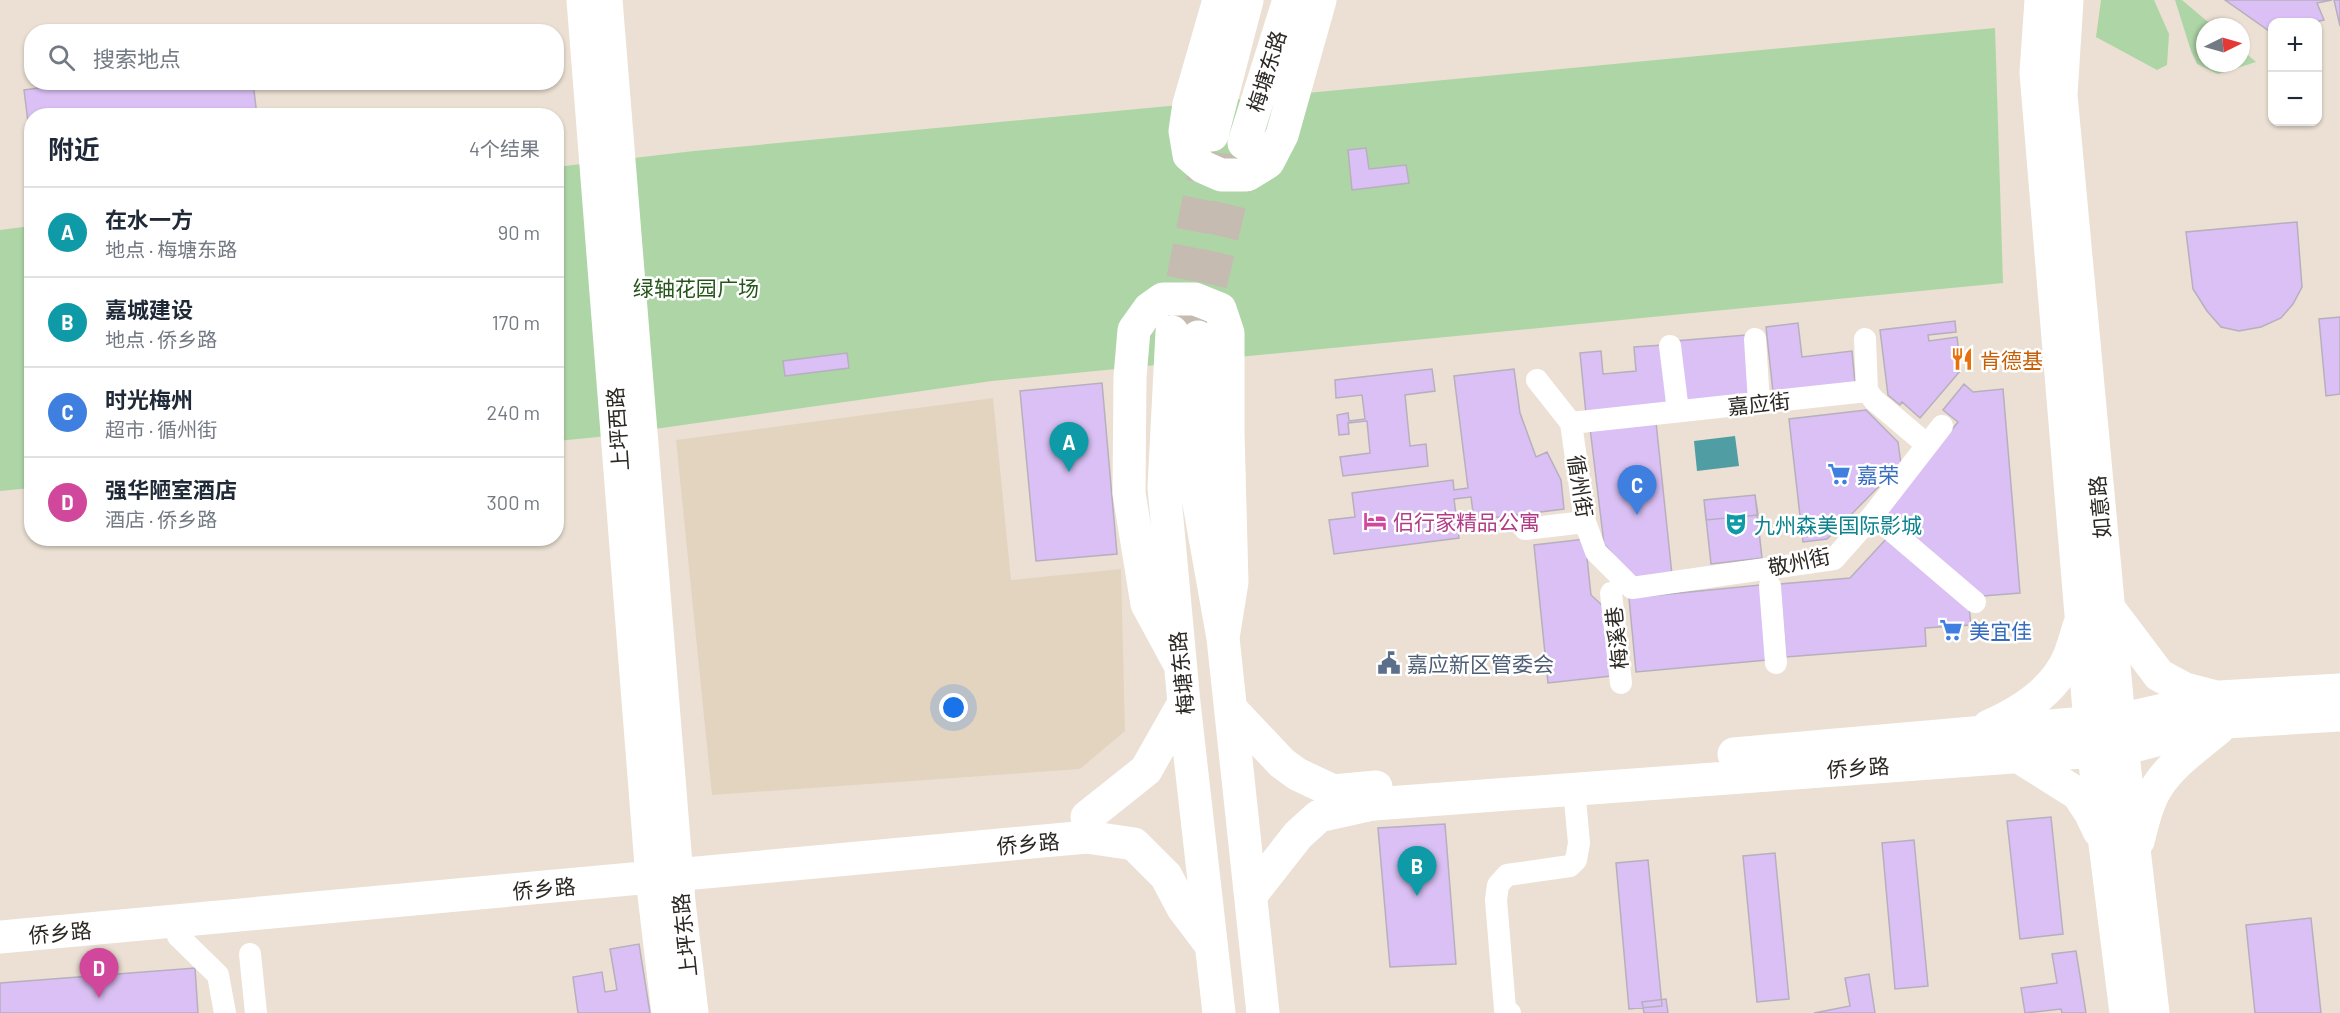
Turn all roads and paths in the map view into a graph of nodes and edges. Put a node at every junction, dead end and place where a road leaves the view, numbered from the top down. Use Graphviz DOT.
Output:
graph roads {
  1 [pos="583,0"];
  2 [pos="606,0"];
  3 [pos="1219,0"];
  4 [pos="1247,0"];
  5 [pos="1289,0"];
  6 [pos="1320,0"];
  7 [pos="2041,0"];
  8 [pos="2067,0"];
  9 [pos="1212,135"];
  10 [pos="1244,143"];
  11 [pos="1755,339"];
  12 [pos="1865,339"];
  13 [pos="1670,346"];
  14 [pos="1537,380"];
  15 [pos="1867,391"];
  16 [pos="1759,403"];
  17 [pos="1678,411"];
  18 [pos="1570,423"];
  19 [pos="1942,426"];
  20 [pos="1926,444"];
  21 [pos="1873,515"];
  22 [pos="1585,522"];
  23 [pos="1525,529"];
  24 [pos="1770,586"];
  25 [pos="1622,591"];
  26 [pos="1975,602"];
  27 [pos="2096,612"];
  28 [pos="1223,638"];
  29 [pos="1776,663"];
  30 [pos="1180,666"];
  31 [pos="1621,683"];
  32 [pos="2340,690"];
  33 [pos="1184,703"];
  34 [pos="1231,709"];
  35 [pos="2223,710"];
  36 [pos="2340,715"];
  37 [pos="1976,732"];
  38 [pos="2106,735"];
  39 [pos="2016,755"];
  40 [pos="1574,789"];
  41 [pos="1375,795"];
  42 [pos="1087,827"];
  43 [pos="2120,848"];
  44 [pos="664,867"];
  45 [pos="1251,895"];
  46 [pos="0,917"];
  47 [pos="178,936"];
  48 [pos="0,938"];
  49 [pos="1212,946"];
  50 [pos="250,954"];
  51 [pos="225,1013"];
  52 [pos="256,1013"];
  53 [pos="668,1013"];
  54 [pos="692,1013"];
  55 [pos="1219,1013"];
  56 [pos="1263,1013"];
  57 [pos="1510,1013"];
  58 [pos="2126,1013"];
  59 [pos="2153,1013"];
  1 -- 44 [label="street, 上坪西路"];
  2 -- 44 [label="street, 上坪西路"];
  3 -- 6 [label="street"];
  4 -- 9 [label="street, 梅塘东路"];
  5 -- 10 [label="street, 梅塘东路"];
  7 -- 27 [label="street, 如意路"];
  8 -- 27 [label="street, 如意路"];
  11 -- 16 [label="street"];
  12 -- 15 [label="street"];
  13 -- 17 [label="street"];
  14 -- 18 [label="street, 循州街"];
  15 -- 16 [label="street, 嘉应街"];
  15 -- 20 [label="street"];
  16 -- 17 [label="street, 嘉应街"];
  17 -- 18 [label="street, 嘉应街"];
  18 -- 22 [label="street, 循州街"];
  19 -- 20 [label="street, 敬州街"];
  20 -- 21 [label="street, 敬州街"];
  21 -- 25 [label="street, 敬州街"];
  21 -- 26 [label="street"];
  22 -- 23 [label="street"];
  22 -- 25 [label="street, 循州街"];
  24 -- 29 [label="street"];
  25 -- 31 [label="street, 梅溪巷"];
  27 -- 35 [label="street"];
  27 -- 37 [label="street"];
  27 -- 38 [label="street, 如意路"];
  28 -- 30 [label="street, 梅塘东路"];
  28 -- 30 [label="street"];
  28 -- 34 [label="street, 梅塘东路"];
  30 -- 33 [label="street, 梅塘东路"];
  32 -- 35 [label="street, 侨乡路"];
  33 -- 42 [label="street"];
  33 -- 49 [label="street, 梅塘东路"];
  34 -- 41 [label="street"];
  34 -- 45 [label="street, 梅塘东路"];
  35 -- 36 [label="street, 侨乡路"];
  35 -- 38 [label="street, 侨乡路"];
  35 -- 43 [label="street"];
  37 -- 38 [label="street, 侨乡路"];
  37 -- 41 [label="street, 侨乡路"];
  38 -- 39 [label="street, 侨乡路"];
  38 -- 43 [label="street, 如意路"];
  39 -- 40 [label="street, 侨乡路"];
  39 -- 43 [label="street"];
  40 -- 41 [label="street, 侨乡路"];
  40 -- 57 [label="street"];
  41 -- 45 [label="street"];
  42 -- 44 [label="street, 侨乡路"];
  42 -- 49 [label="street, 侨乡路"];
  43 -- 58 [label="street, 如意路"];
  43 -- 59 [label="street, 如意路"];
  44 -- 46 [label="street, 侨乡路"];
  44 -- 48 [label="street, 侨乡路"];
  44 -- 53 [label="street, 上坪东路"];
  44 -- 54 [label="street, 上坪东路"];
  45 -- 56 [label="street, 梅塘东路"];
  47 -- 51 [label="street"];
  49 -- 55 [label="street, 梅塘东路"];
  50 -- 52 [label="street"];
}
